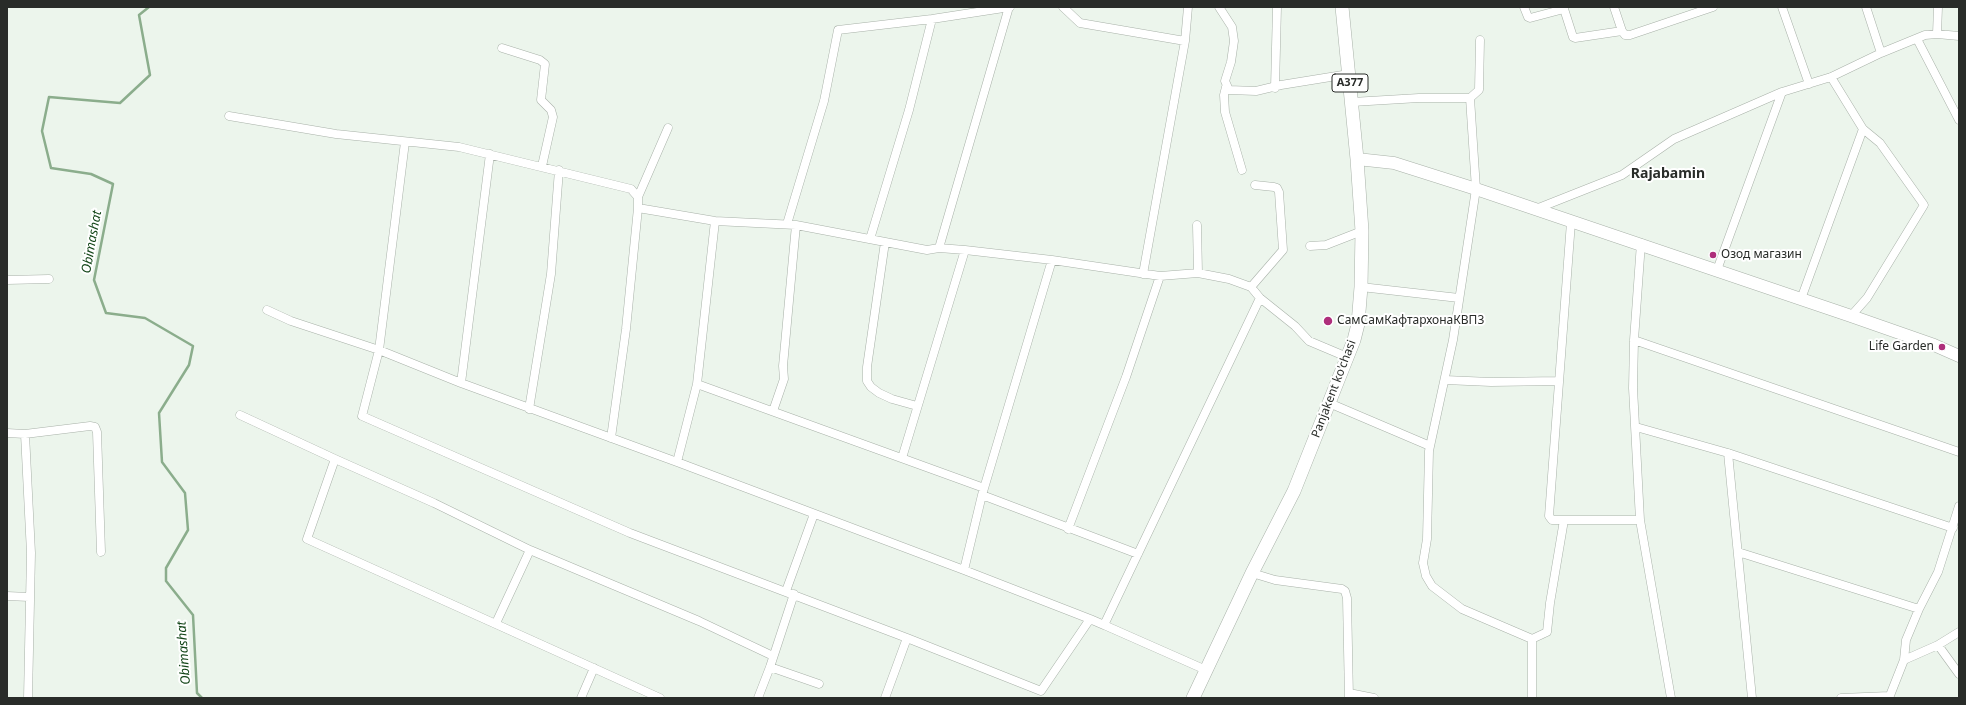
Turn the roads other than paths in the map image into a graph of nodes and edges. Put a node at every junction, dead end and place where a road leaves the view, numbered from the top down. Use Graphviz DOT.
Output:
graph roads {
  1 [pos="1009,7"];
  2 [pos="1065,7"];
  3 [pos="1188,7"];
  4 [pos="1218,7"];
  5 [pos="1277,7"];
  6 [pos="1342,7"];
  7 [pos="1524,7"];
  8 [pos="1614,7"];
  9 [pos="1713,7"];
  10 [pos="1782,7"];
  11 [pos="1866,7"];
  12 [pos="1938,7"];
  13 [pos="1703,9"];
  14 [pos="932,19"];
  15 [pos="1622,31"];
  16 [pos="1937,34"];
  17 [pos="1959,36"];
  18 [pos="1917,38"];
  19 [pos="1480,40"];
  20 [pos="1185,41"];
  21 [pos="502,48"];
  22 [pos="1880,54"];
  23 [pos="1349,74"];
  24 [pos="1831,77"];
  25 [pos="1809,84"];
  26 [pos="1226,87"];
  27 [pos="1275,88"];
  28 [pos="1782,92"];
  29 [pos="1470,98"];
  30 [pos="1352,102"];
  31 [pos="229,116"];
  32 [pos="1959,120"];
  33 [pos="668,128"];
  34 [pos="1863,129"];
  35 [pos="405,142"];
  36 [pos="490,154"];
  37 [pos="1357,158"];
  38 [pos="542,166"];
  39 [pos="559,170"];
  40 [pos="1242,170"];
  41 [pos="1255,185"];
  42 [pos="1476,189"];
  43 [pos="638,198"];
  44 [pos="638,208"];
  45 [pos="1536,209"];
  46 [pos="715,221"];
  47 [pos="1571,222"];
  48 [pos="787,224"];
  49 [pos="796,225"];
  50 [pos="1197,225"];
  51 [pos="1362,231"];
  52 [pos="870,238"];
  53 [pos="885,242"];
  54 [pos="1641,244"];
  55 [pos="1310,246"];
  56 [pos="939,248"];
  57 [pos="965,250"];
  58 [pos="1052,260"];
  59 [pos="1717,270"];
  60 [pos="1198,273"];
  61 [pos="1143,274"];
  62 [pos="1160,276"];
  63 [pos="49,279"];
  64 [pos="7,280"];
  65 [pos="1250,287"];
  66 [pos="1361,287"];
  67 [pos="1260,298"];
  68 [pos="1459,298"];
  69 [pos="1801,299"];
  70 [pos="267,310"];
  71 [pos="1851,316"];
  72 [pos="1634,340"];
  73 [pos="379,350"];
  74 [pos="1959,356"];
  75 [pos="1347,358"];
  76 [pos="1446,380"];
  77 [pos="1559,380"];
  78 [pos="461,384"];
  79 [pos="697,384"];
  80 [pos="1329,403"];
  81 [pos="917,406"];
  82 [pos="529,409"];
  83 [pos="773,411"];
  84 [pos="240,415"];
  85 [pos="1636,427"];
  86 [pos="7,433"];
  87 [pos="25,434"];
  88 [pos="610,438"];
  89 [pos="1430,446"];
  90 [pos="1959,452"];
  91 [pos="1728,453"];
  92 [pos="902,458"];
  93 [pos="335,459"];
  94 [pos="677,462"];
  95 [pos="982,495"];
  96 [pos="1959,506"];
  97 [pos="814,514"];
  98 [pos="1564,520"];
  99 [pos="1640,520"];
  100 [pos="1953,528"];
  101 [pos="1068,529"];
  102 [pos="530,550"];
  103 [pos="102,552"];
  104 [pos="1738,552"];
  105 [pos="1138,554"];
  106 [pos="964,570"];
  107 [pos="1252,573"];
  108 [pos="790,593"];
  109 [pos="7,596"];
  110 [pos="29,597"];
  111 [pos="1919,609"];
  112 [pos="1090,620"];
  113 [pos="496,623"];
  114 [pos="1104,625"];
  115 [pos="1959,632"];
  116 [pos="907,638"];
  117 [pos="1532,639"];
  118 [pos="1938,645"];
  119 [pos="773,656"];
  120 [pos="1904,660"];
  121 [pos="770,667"];
  122 [pos="594,668"];
  123 [pos="1206,670"];
  124 [pos="1959,674"];
  125 [pos="819,684"];
  126 [pos="1349,696"];
  127 [pos="1889,697"];
  128 [pos="28,698"];
  129 [pos="581,698"];
  130 [pos="660,698"];
  131 [pos="758,698"];
  132 [pos="885,698"];
  133 [pos="1193,698"];
  134 [pos="1374,698"];
  135 [pos="1532,698"];
  136 [pos="1671,698"];
  137 [pos="1752,698"];
  138 [pos="1841,698"];
  1 -- 14 [label="street"];
  1 -- 56 [label="street"];
  2 -- 20 [label="street"];
  3 -- 20 [label="street"];
  4 -- 26 [label="street"];
  5 -- 27 [label="street"];
  6 -- 23 [label="main road, Panjakent ko'chasi / A377"];
  7 -- 15 [label="street"];
  8 -- 15 [label="street"];
  9 -- 13 [label="street"];
  10 -- 25 [label="street"];
  11 -- 22 [label="street"];
  12 -- 16 [label="street"];
  13 -- 15 [label="street"];
  14 -- 48 [label="street"];
  14 -- 52 [label="street"];
  16 -- 17 [label="street"];
  16 -- 18 [label="street"];
  18 -- 22 [label="street"];
  18 -- 32 [label="street"];
  19 -- 29 [label="street"];
  20 -- 61 [label="street"];
  21 -- 38 [label="street"];
  22 -- 24 [label="street"];
  23 -- 27 [label="street"];
  23 -- 30 [label="main road, Panjakent ko'chasi / A377"];
  24 -- 25 [label="street"];
  24 -- 34 [label="street"];
  25 -- 28 [label="street"];
  26 -- 27 [label="street"];
  26 -- 40 [label="street"];
  28 -- 45 [label="street"];
  28 -- 59 [label="street"];
  29 -- 30 [label="street"];
  29 -- 42 [label="street"];
  30 -- 37 [label="main road, Panjakent ko'chasi / A377"];
  31 -- 35 [label="street"];
  33 -- 43 [label="street"];
  34 -- 69 [label="street"];
  34 -- 71 [label="street"];
  35 -- 36 [label="street"];
  35 -- 73 [label="street"];
  36 -- 38 [label="street"];
  36 -- 78 [label="street"];
  37 -- 42 [label="main road"];
  37 -- 51 [label="main road, Panjakent ko'chasi"];
  38 -- 39 [label="street"];
  39 -- 43 [label="street"];
  39 -- 82 [label="street"];
  41 -- 65 [label="street"];
  42 -- 45 [label="main road"];
  42 -- 68 [label="street"];
  43 -- 44 [label="street"];
  44 -- 46 [label="street"];
  44 -- 88 [label="street"];
  45 -- 47 [label="main road"];
  46 -- 48 [label="street"];
  46 -- 79 [label="street"];
  47 -- 54 [label="main road"];
  47 -- 77 [label="street"];
  48 -- 49 [label="street"];
  49 -- 52 [label="street"];
  49 -- 83 [label="street"];
  50 -- 60 [label="street"];
  51 -- 55 [label="street"];
  51 -- 66 [label="main road, Panjakent ko'chasi"];
  52 -- 53 [label="street"];
  53 -- 56 [label="street"];
  53 -- 81 [label="street"];
  54 -- 59 [label="main road"];
  54 -- 72 [label="street"];
  56 -- 57 [label="street"];
  57 -- 58 [label="street"];
  57 -- 81 [label="street"];
  58 -- 61 [label="street"];
  58 -- 95 [label="street"];
  59 -- 69 [label="main road"];
  60 -- 62 [label="street"];
  60 -- 65 [label="street"];
  61 -- 62 [label="street"];
  62 -- 101 [label="street"];
  63 -- 64 [label="street"];
  65 -- 67 [label="street"];
  66 -- 68 [label="street"];
  66 -- 75 [label="main road, Panjakent ko'chasi"];
  67 -- 75 [label="street"];
  67 -- 105 [label="street"];
  68 -- 76 [label="street"];
  69 -- 71 [label="main road"];
  70 -- 73 [label="street"];
  71 -- 74 [label="main road"];
  72 -- 85 [label="street"];
  72 -- 90 [label="street"];
  73 -- 78 [label="street"];
  73 -- 108 [label="street"];
  75 -- 80 [label="main road, Panjakent ko'chasi"];
  76 -- 77 [label="street"];
  76 -- 89 [label="street"];
  77 -- 98 [label="street"];
  78 -- 82 [label="street"];
  79 -- 83 [label="street"];
  79 -- 94 [label="street"];
  80 -- 89 [label="street"];
  80 -- 107 [label="main road, Panjakent ko'chasi"];
  81 -- 92 [label="street"];
  82 -- 88 [label="street"];
  83 -- 92 [label="street"];
  84 -- 93 [label="street"];
  85 -- 91 [label="street"];
  85 -- 99 [label="street"];
  86 -- 87 [label="street"];
  87 -- 103 [label="street"];
  87 -- 110 [label="street"];
  88 -- 94 [label="street"];
  89 -- 117 [label="street"];
  91 -- 100 [label="street"];
  91 -- 104 [label="street"];
  92 -- 95 [label="street"];
  93 -- 102 [label="street"];
  93 -- 113 [label="street"];
  94 -- 97 [label="street"];
  95 -- 101 [label="street"];
  95 -- 106 [label="street"];
  96 -- 100 [label="street"];
  97 -- 106 [label="street"];
  97 -- 108 [label="street"];
  98 -- 99 [label="street"];
  98 -- 117 [label="street"];
  99 -- 136 [label="street"];
  100 -- 111 [label="street"];
  101 -- 105 [label="street"];
  102 -- 113 [label="street"];
  102 -- 119 [label="street"];
  104 -- 111 [label="street"];
  104 -- 137 [label="street"];
  105 -- 114 [label="street"];
  106 -- 112 [label="street"];
  107 -- 123 [label="main road, Panjakent ko'chasi"];
  107 -- 126 [label="street"];
  108 -- 116 [label="street"];
  108 -- 119 [label="street"];
  109 -- 110 [label="street"];
  110 -- 128 [label="street"];
  111 -- 120 [label="street"];
  112 -- 114 [label="street"];
  112 -- 116 [label="street"];
  113 -- 122 [label="street"];
  114 -- 123 [label="street"];
  115 -- 118 [label="street"];
  116 -- 132 [label="street"];
  117 -- 135 [label="street"];
  118 -- 120 [label="street"];
  118 -- 124 [label="street"];
  119 -- 121 [label="street"];
  120 -- 127 [label="street"];
  121 -- 125 [label="street"];
  121 -- 131 [label="street"];
  122 -- 129 [label="street"];
  122 -- 130 [label="street"];
  123 -- 133 [label="main road, Panjakent ko'chasi"];
  126 -- 134 [label="street"];
  127 -- 138 [label="street"];
}
